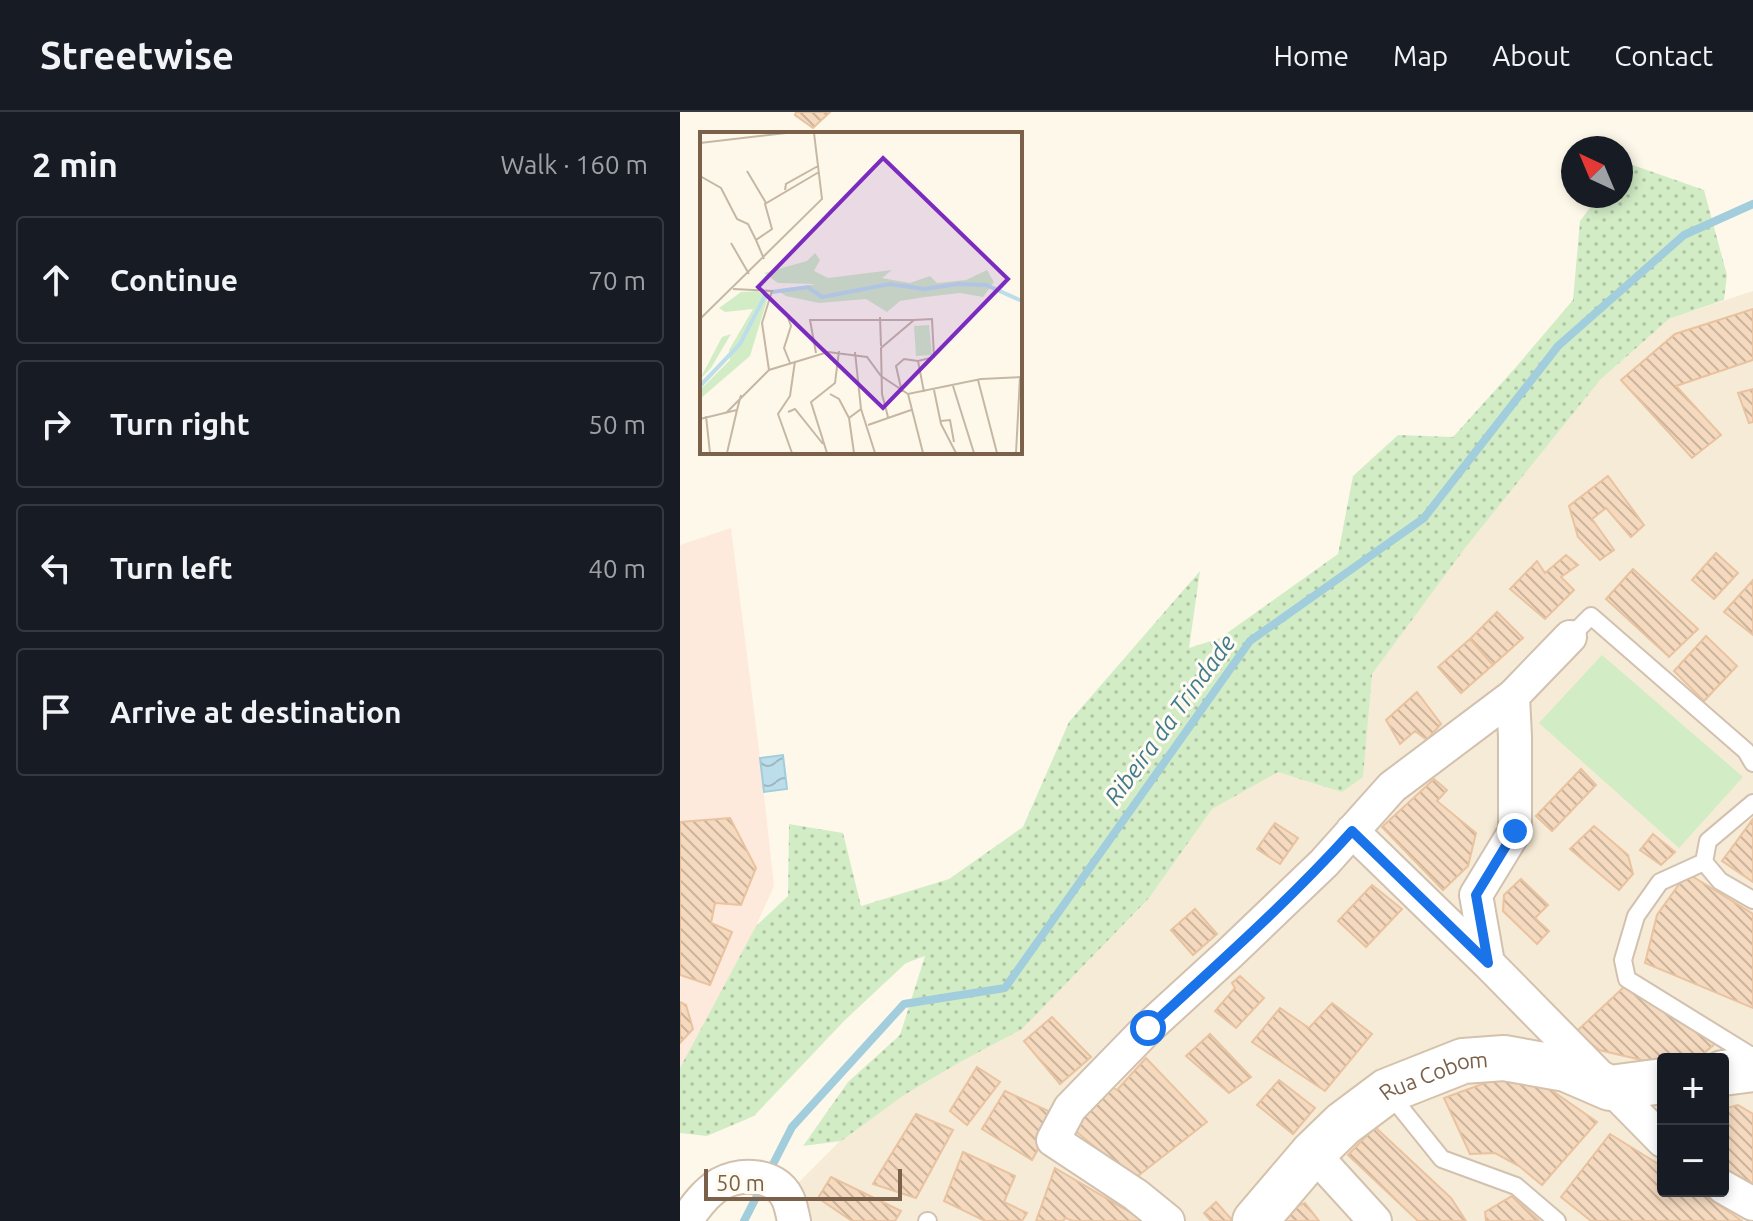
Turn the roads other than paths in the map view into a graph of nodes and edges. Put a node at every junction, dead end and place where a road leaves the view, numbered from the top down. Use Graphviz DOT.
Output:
graph roads {
  1 [pos="1570,637"];
  2 [pos="1513,696"];
  3 [pos="1753,763"];
  4 [pos="1753,803"];
  5 [pos="1352,831"];
  6 [pos="1704,862"];
  7 [pos="1753,900"];
  8 [pos="1488,963"];
  9 [pos="1753,1057"];
  10 [pos="1753,1069"];
  11 [pos="1729,1072"];
  12 [pos="1657,1082"];
  13 [pos="1610,1088"];
  14 [pos="1387,1091"];
  15 [pos="1657,1135"];
  16 [pos="1313,1153"];
  17 [pos="1729,1190"];
  18 [pos="1753,1204"];
  19 [pos="686,1221"];
  20 [pos="794,1221"];
  21 [pos="1168,1221"];
  22 [pos="1255,1221"];
  23 [pos="1375,1221"];
  24 [pos="1557,1221"];
  1 -- 2 [label="street"];
  1 -- 3 [label="lane"];
  2 -- 5 [label="street"];
  2 -- 8 [label="street"];
  4 -- 6 [label="lane"];
  5 -- 8 [label="street"];
  5 -- 21 [label="street"];
  6 -- 7 [label="lane"];
  6 -- 9 [label="lane"];
  8 -- 13 [label="street"];
  10 -- 11 [label="street"];
  12 -- 13 [label="street"];
  13 -- 14 [label="street, Rua Cobom"];
  13 -- 15 [label="street"];
  14 -- 16 [label="street, Rua Cobom"];
  14 -- 24 [label="lane"];
  16 -- 22 [label="street, Rua Cobom"];
  16 -- 23 [label="street"];
  17 -- 18 [label="street"];
  19 -- 20 [label="street"];
}
